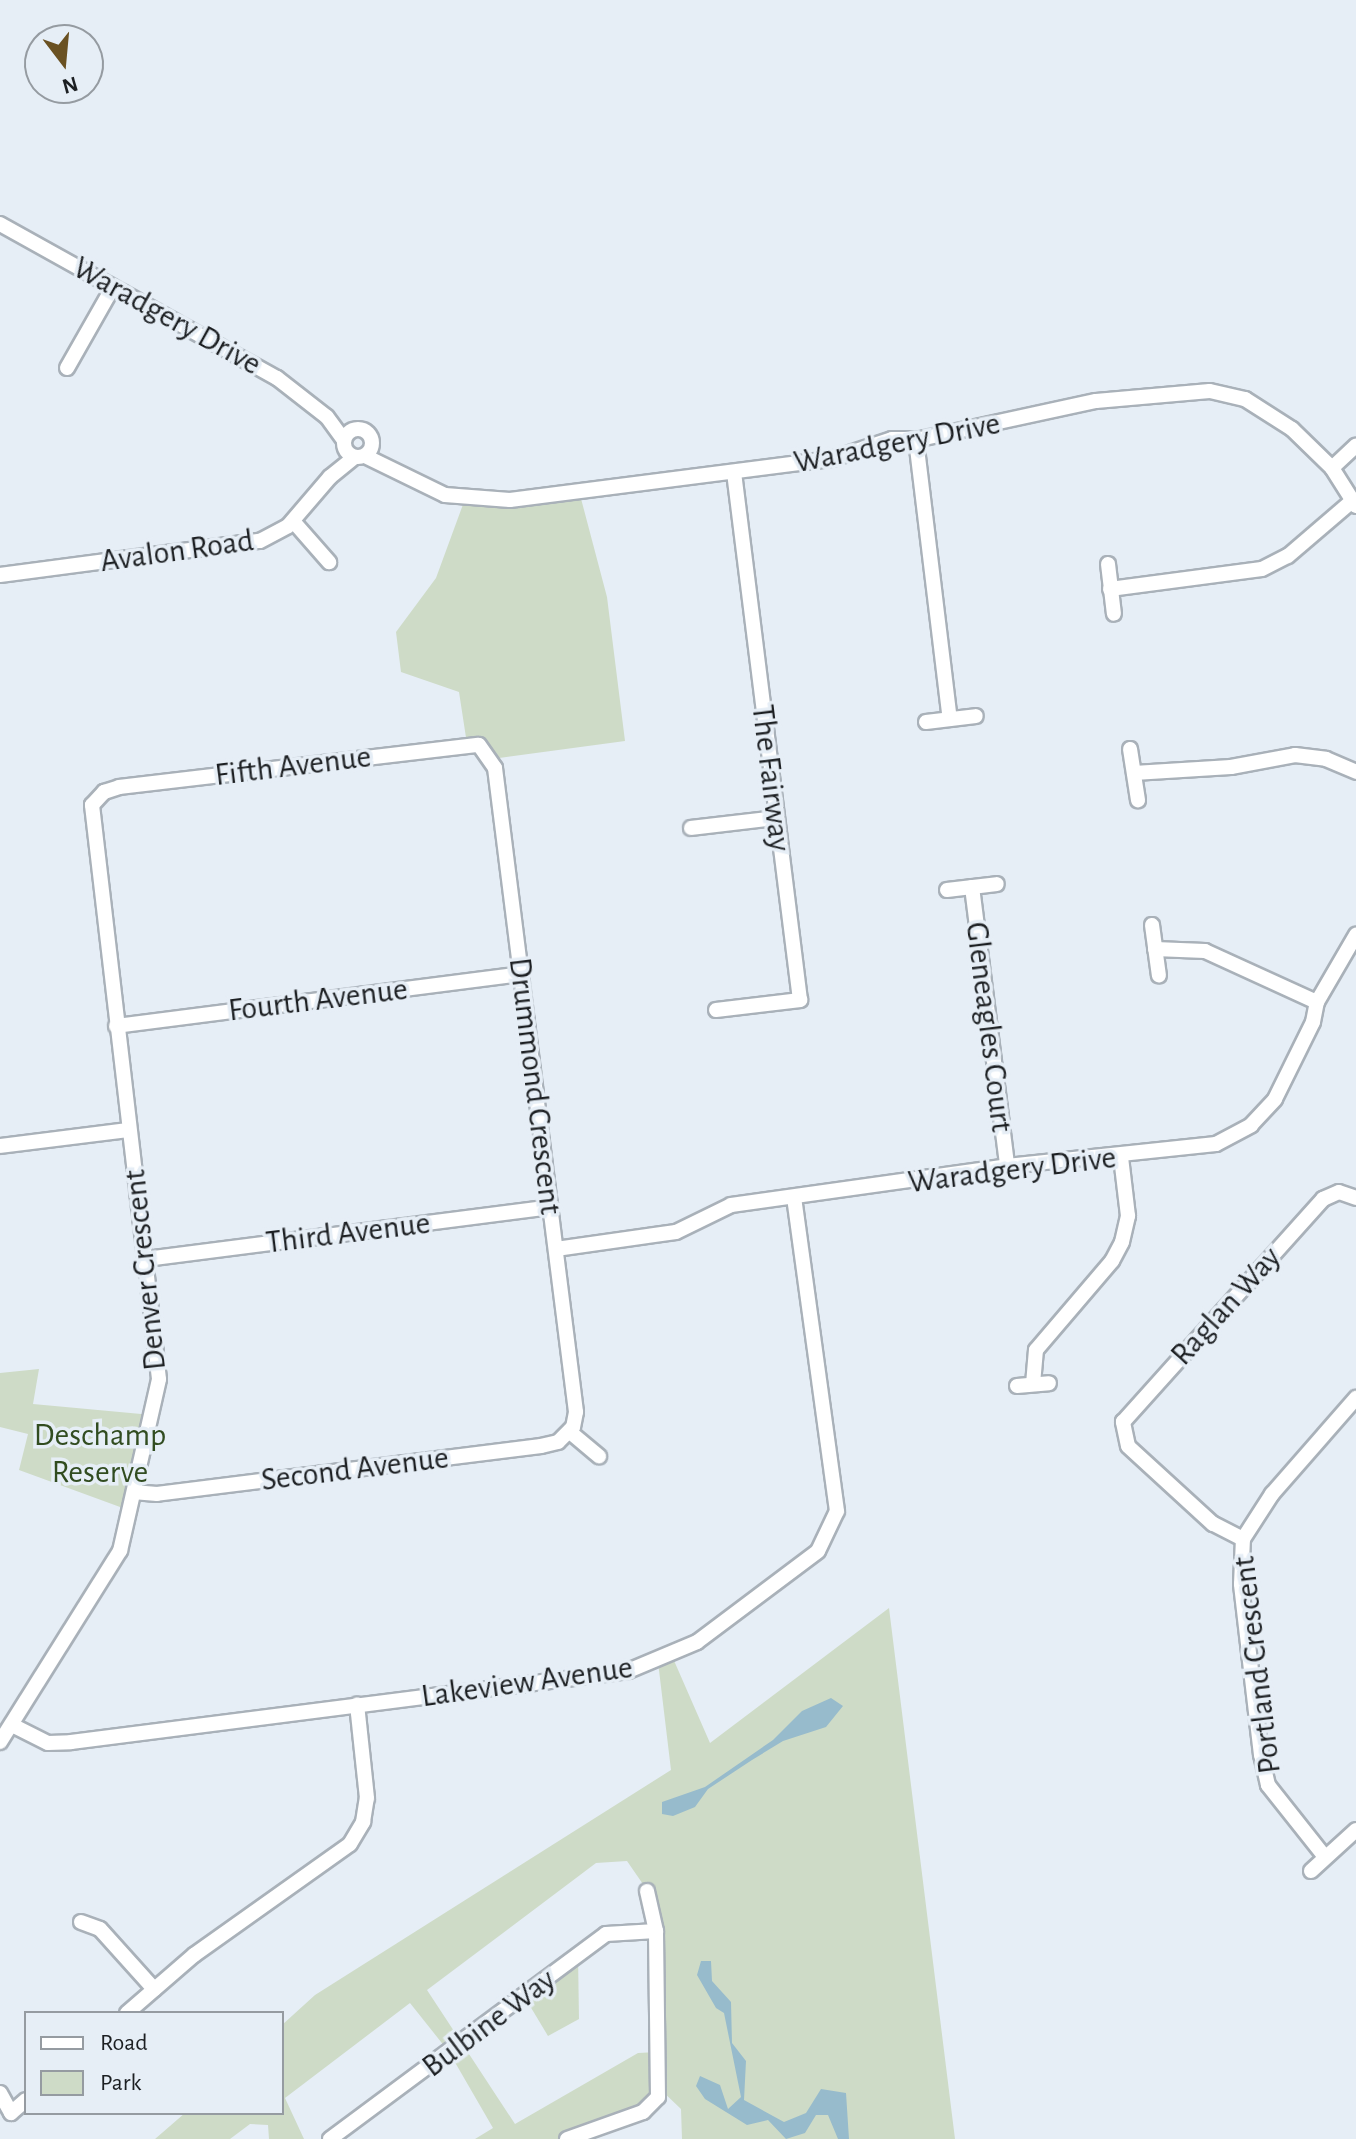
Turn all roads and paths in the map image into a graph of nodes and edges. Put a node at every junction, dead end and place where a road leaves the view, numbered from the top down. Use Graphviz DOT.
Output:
graph roads {
  1 [pos="0,224"];
  2 [pos="113,287"];
  3 [pos="67,368"];
  4 [pos="327,417"];
  5 [pos="356,429"];
  6 [pos="916,440"];
  7 [pos="1356,446"];
  8 [pos="356,449"];
  9 [pos="1332,468"];
  10 [pos="734,472"];
  11 [pos="1354,504"];
  12 [pos="293,521"];
  13 [pos="329,562"];
  14 [pos="1108,564"];
  15 [pos="0,575"];
  16 [pos="1110,589"];
  17 [pos="1114,614"];
  18 [pos="976,716"];
  19 [pos="950,719"];
  20 [pos="926,722"];
  21 [pos="479,745"];
  22 [pos="1130,749"];
  23 [pos="1356,772"];
  24 [pos="1134,773"];
  25 [pos="107,790"];
  26 [pos="1138,800"];
  27 [pos="776,818"];
  28 [pos="691,828"];
  29 [pos="997,884"];
  30 [pos="972,887"];
  31 [pos="947,890"];
  32 [pos="1152,925"];
  33 [pos="1356,935"];
  34 [pos="1155,949"];
  35 [pos="520,974"];
  36 [pos="1159,976"];
  37 [pos="1317,1002"];
  38 [pos="716,1010"];
  39 [pos="116,1026"];
  40 [pos="129,1130"];
  41 [pos="0,1146"];
  42 [pos="1121,1157"];
  43 [pos="1007,1166"];
  44 [pos="794,1198"];
  45 [pos="1356,1198"];
  46 [pos="551,1207"];
  47 [pos="556,1249"];
  48 [pos="146,1259"];
  49 [pos="1049,1383"];
  50 [pos="1033,1384"];
  51 [pos="1017,1386"];
  52 [pos="1356,1398"];
  53 [pos="570,1432"];
  54 [pos="599,1456"];
  55 [pos="136,1492"];
  56 [pos="1243,1539"];
  57 [pos="357,1705"];
  58 [pos="12,1725"];
  59 [pos="0,1742"];
  60 [pos="1356,1830"];
  61 [pos="1325,1857"];
  62 [pos="1311,1871"];
  63 [pos="647,1891"];
  64 [pos="81,1922"];
  65 [pos="656,1931"];
  66 [pos="154,1989"];
  67 [pos="129,2011"];
  68 [pos="0,2093"];
  69 [pos="24,2102"];
  70 [pos="330,2139"];
  71 [pos="567,2139"];
  1 -- 2 [label="street, Waradgery Drive"];
  2 -- 3 [label="street"];
  2 -- 4 [label="street, Waradgery Drive"];
  4 -- 5 [label="street, Waradgery Drive"];
  4 -- 8 [label="street, Waradgery Drive"];
  5 -- 8 [label="street, Avalon Road"];
  5 -- 8 [label="street, Waradgery Drive"];
  6 -- 9 [label="street, Waradgery Drive"];
  6 -- 10 [label="street, Waradgery Drive"];
  6 -- 19 [label="street"];
  7 -- 9 [label="street"];
  8 -- 10 [label="street, Waradgery Drive"];
  8 -- 12 [label="street, Avalon Road"];
  9 -- 11 [label="street, Waradgery Drive"];
  10 -- 27 [label="street, The Fairway"];
  11 -- 16 [label="street"];
  12 -- 13 [label="street"];
  12 -- 15 [label="street, Avalon Road"];
  14 -- 16 [label="street"];
  16 -- 17 [label="street"];
  18 -- 19 [label="street"];
  19 -- 20 [label="street"];
  21 -- 25 [label="street, Fifth Avenue"];
  21 -- 35 [label="street, Drummond Crescent"];
  22 -- 24 [label="street"];
  23 -- 24 [label="street"];
  24 -- 26 [label="street"];
  25 -- 39 [label="street, Denver Crescent"];
  27 -- 28 [label="street"];
  27 -- 38 [label="street, The Fairway"];
  29 -- 30 [label="street, Gleneagles Court"];
  30 -- 31 [label="street, Gleneagles Court"];
  30 -- 43 [label="street, Gleneagles Court"];
  32 -- 34 [label="street"];
  33 -- 37 [label="street, Waradgery Drive"];
  34 -- 36 [label="street"];
  34 -- 37 [label="street"];
  35 -- 39 [label="street, Fourth Avenue"];
  35 -- 46 [label="street, Drummond Crescent"];
  37 -- 42 [label="street, Waradgery Drive"];
  39 -- 40 [label="street, Denver Crescent"];
  40 -- 41 [label="street"];
  40 -- 48 [label="street, Denver Crescent"];
  42 -- 43 [label="street, Waradgery Drive"];
  42 -- 50 [label="street"];
  43 -- 44 [label="street, Waradgery Drive"];
  44 -- 47 [label="street, Waradgery Drive"];
  44 -- 57 [label="street, Lakeview Avenue"];
  45 -- 56 [label="street, Raglan Way"];
  46 -- 47 [label="street, Drummond Crescent"];
  46 -- 48 [label="street, Third Avenue"];
  47 -- 53 [label="street, Drummond Crescent"];
  48 -- 55 [label="street, Denver Crescent"];
  49 -- 50 [label="street"];
  50 -- 51 [label="street"];
  52 -- 56 [label="street, Portland Crescent"];
  53 -- 54 [label="street"];
  53 -- 55 [label="street, Second Avenue"];
  55 -- 58 [label="street, Denver Crescent"];
  56 -- 61 [label="street, Portland Crescent"];
  57 -- 58 [label="street, Lakeview Avenue"];
  57 -- 66 [label="street"];
  58 -- 59 [label="street"];
  60 -- 61 [label="street"];
  61 -- 62 [label="street"];
  63 -- 65 [label="street"];
  64 -- 66 [label="street"];
  65 -- 70 [label="street, Bulbine Way"];
  65 -- 71 [label="street"];
  66 -- 67 [label="street"];
  68 -- 69 [label="street"];
}
